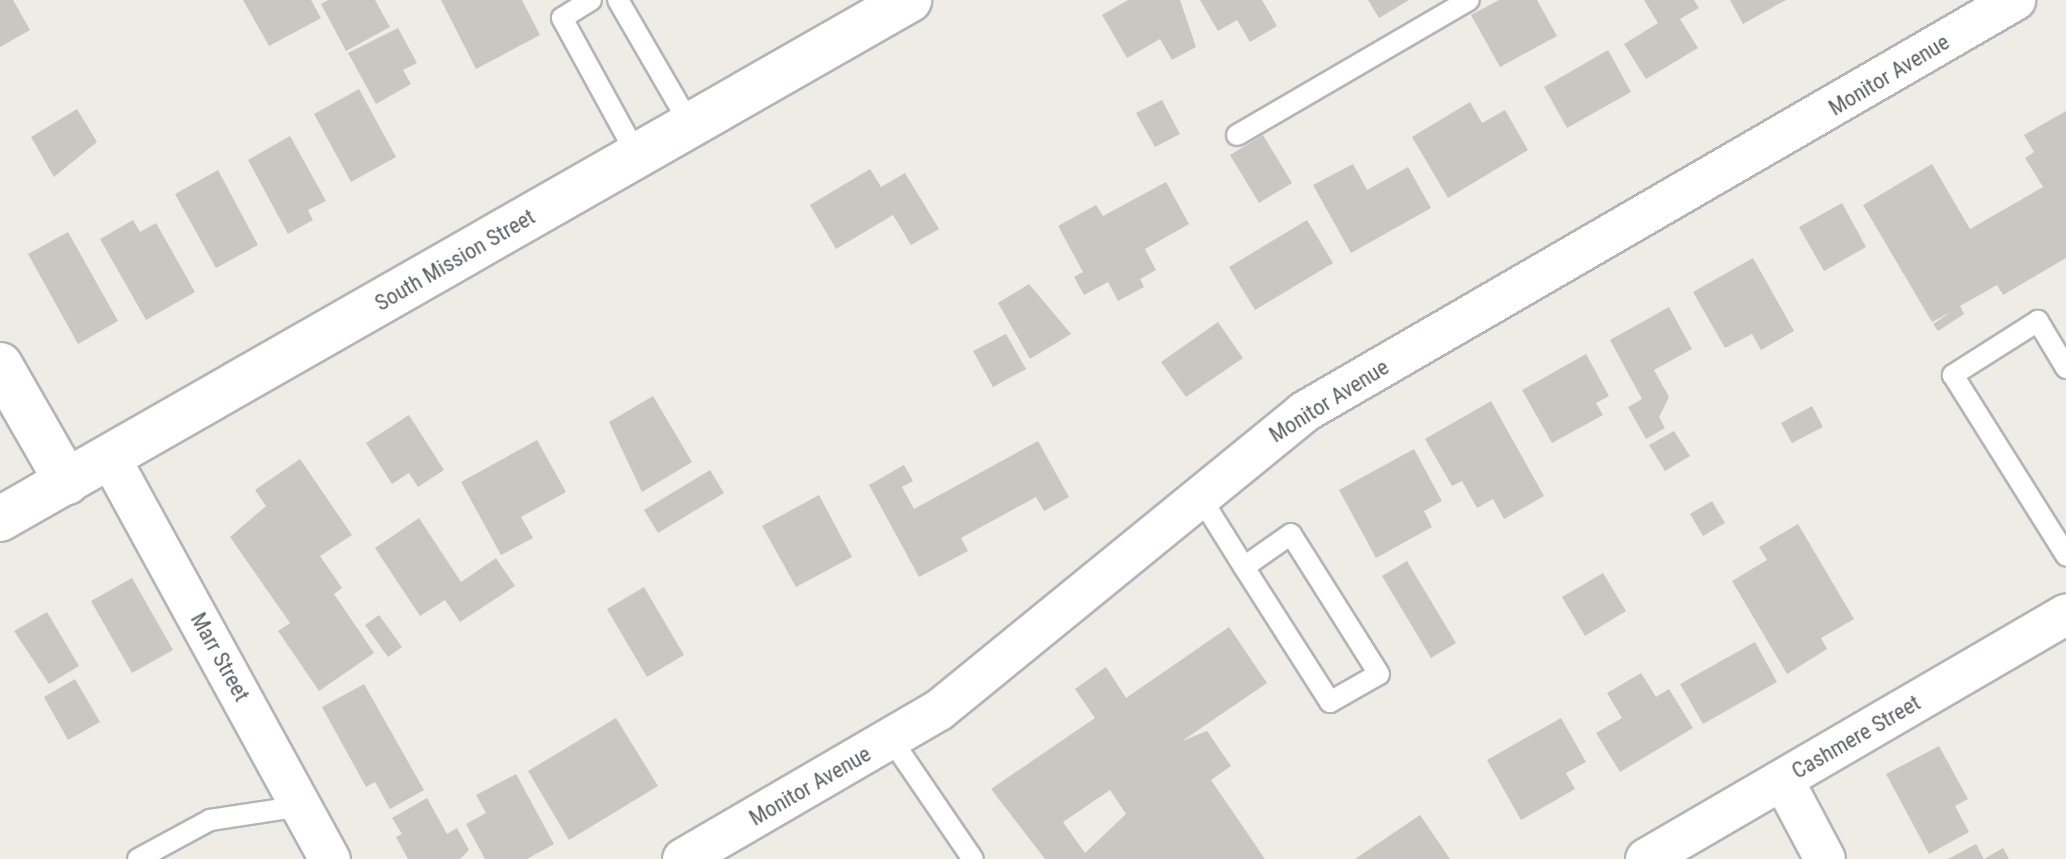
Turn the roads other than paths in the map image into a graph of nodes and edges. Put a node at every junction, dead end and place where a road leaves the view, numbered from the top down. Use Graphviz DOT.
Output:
graph roads {
  1 [pos="591,0"];
  2 [pos="618,0"];
  3 [pos="909,0"];
  4 [pos="1469,0"];
  5 [pos="2015,0"];
  6 [pos="690,124"];
  7 [pos="1237,135"];
  8 [pos="637,155"];
  9 [pos="0,365"];
  10 [pos="2066,368"];
  11 [pos="109,456"];
  12 [pos="67,482"];
  13 [pos="1199,495"];
  14 [pos="0,519"];
  15 [pos="2066,555"];
  16 [pos="1244,567"];
  17 [pos="2066,615"];
  18 [pos="891,739"];
  19 [pos="1783,780"];
  20 [pos="301,806"];
  21 [pos="138,859"];
  22 [pos="330,859"];
  23 [pos="683,859"];
  24 [pos="973,859"];
  25 [pos="1646,859"];
  26 [pos="1825,859"];
  1 -- 8 [label="lane"];
  2 -- 6 [label="lane"];
  3 -- 6 [label="main road, South Mission Street"];
  4 -- 7 [label="lane"];
  5 -- 13 [label="street, Monitor Avenue"];
  6 -- 8 [label="main road, South Mission Street"];
  8 -- 11 [label="main road, South Mission Street"];
  9 -- 12 [label="main road"];
  10 -- 15 [label="lane"];
  11 -- 12 [label="main road, South Mission Street"];
  11 -- 20 [label="street, Marr Street"];
  12 -- 14 [label="main road, South Mission Street"];
  13 -- 16 [label="lane"];
  13 -- 18 [label="street, Monitor Avenue"];
  16 -- 16 [label="lane"];
  17 -- 19 [label="street, Cashmere Street"];
  18 -- 23 [label="street, Monitor Avenue"];
  18 -- 24 [label="lane"];
  19 -- 25 [label="street, Cashmere Street"];
  19 -- 26 [label="street"];
  20 -- 21 [label="lane"];
  20 -- 22 [label="street, Marr Street"];
}
